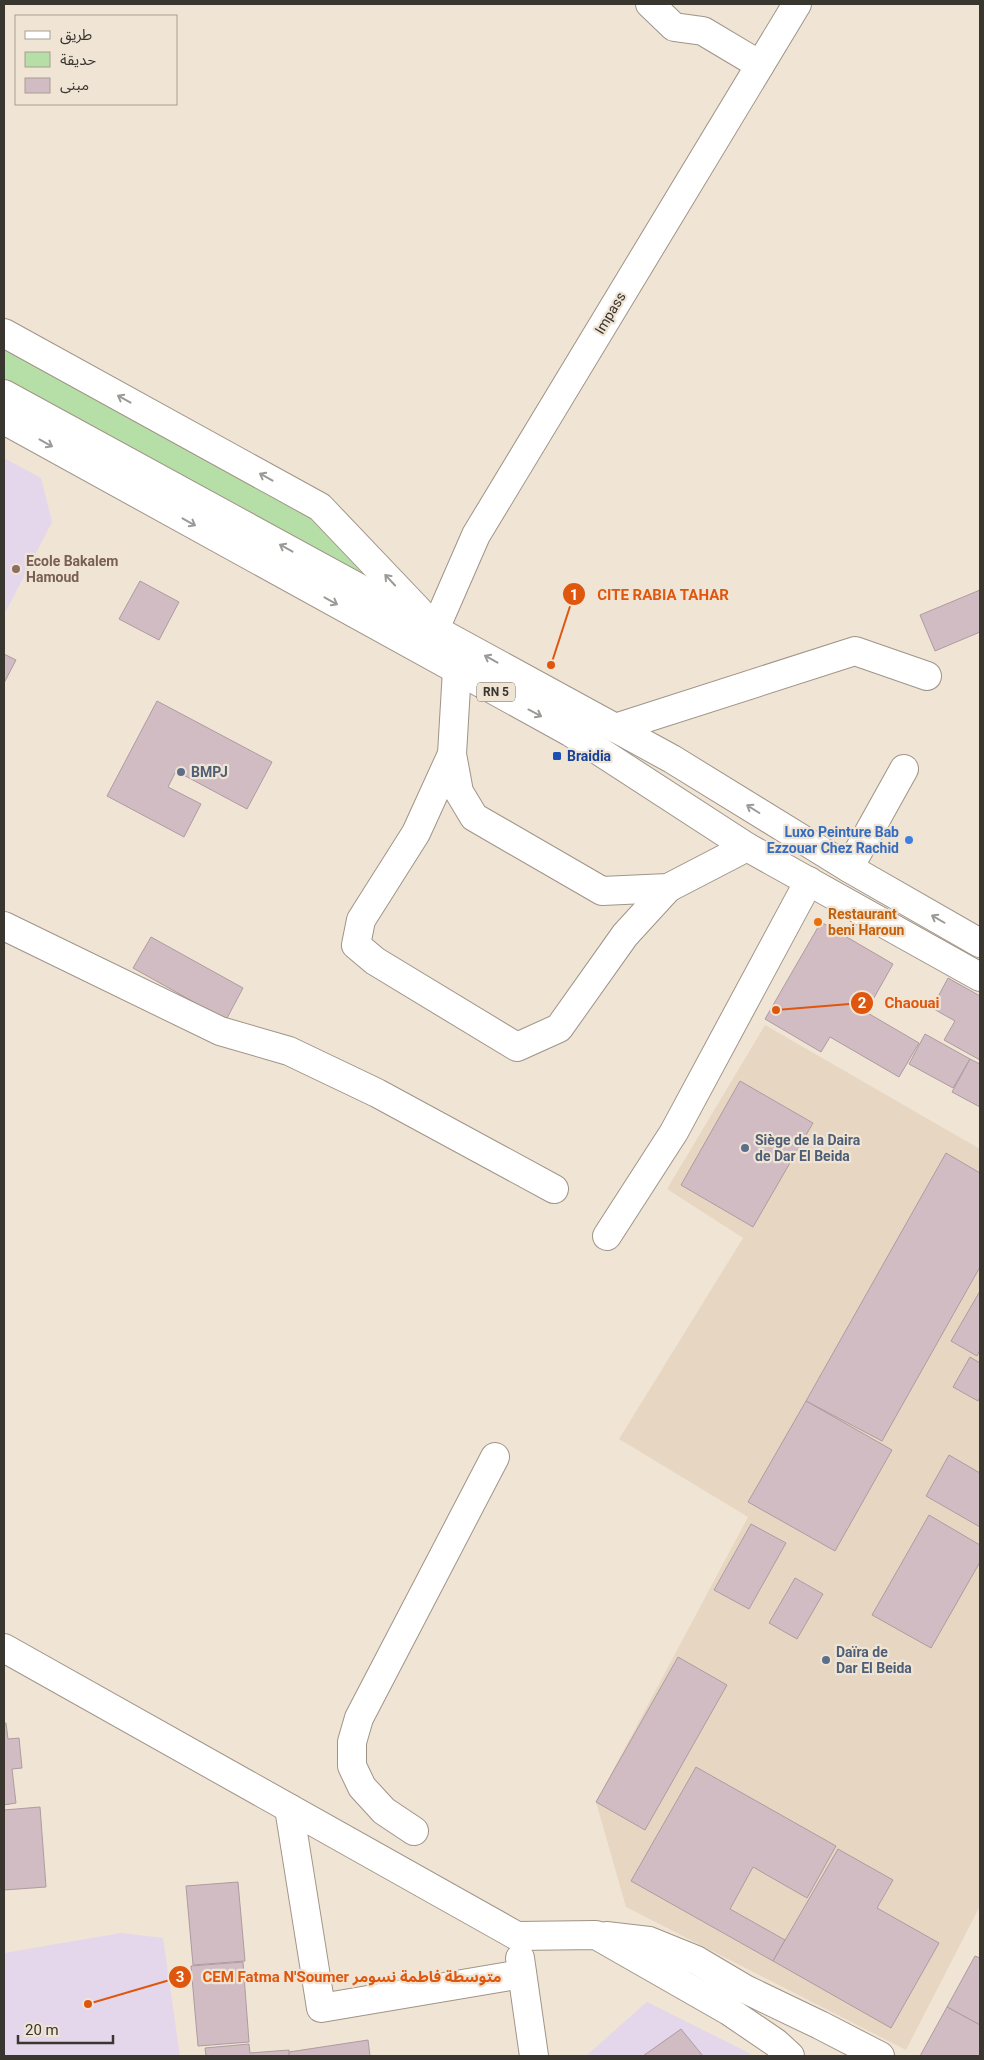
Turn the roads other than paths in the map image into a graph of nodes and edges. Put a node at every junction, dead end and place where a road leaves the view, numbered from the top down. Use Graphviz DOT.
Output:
graph roads {
  1 [pos="650,4"];
  2 [pos="797,4"];
  3 [pos="760,65"];
  4 [pos="4,333"];
  5 [pos="4,394"];
  6 [pos="4,420"];
  7 [pos="435,628"];
  8 [pos="457,670"];
  9 [pos="927,676"];
  10 [pos="615,728"];
  11 [pos="452,754"];
  12 [pos="904,769"];
  13 [pos="747,847"];
  14 [pos="849,868"];
  15 [pos="809,882"];
  16 [pos="668,888"];
  17 [pos="4,926"];
  18 [pos="980,943"];
  19 [pos="980,978"];
  20 [pos="554,1189"];
  21 [pos="607,1236"];
  22 [pos="495,1457"];
  23 [pos="4,1648"];
  24 [pos="288,1808"];
  25 [pos="414,1831"];
  26 [pos="596,1935"];
  27 [pos="517,1936"];
  28 [pos="522,1974"];
  29 [pos="534,2056"];
  30 [pos="790,2056"];
  31 [pos="880,2056"];
  1 -- 3 [label="main road"];
  2 -- 3 [label="main road, Impass"];
  3 -- 7 [label="main road, Impass"];
  7 -- 4 [label="main road, one-way"];
  7 -- 5 [label="main road, RN 5, one-way"];
  6 -- 8 [label="main road, RN 5, one-way"];
  10 -- 7 [label="main road, RN 5, one-way"];
  8 -- 11 [label="main road"];
  8 -- 13 [label="main road, RN 5, one-way"];
  9 -- 10 [label="main road"];
  14 -- 10 [label="main road, RN 5, one-way"];
  11 -- 16 [label="main road"];
  11 -- 16 [label="main road"];
  12 -- 14 [label="main road"];
  13 -- 15 [label="main road, RN 5"];
  13 -- 16 [label="main road"];
  18 -- 14 [label="main road, RN 5, one-way"];
  15 -- 19 [label="main road, RN 5"];
  15 -- 21 [label="main road"];
  17 -- 20 [label="main road"];
  22 -- 25 [label="main road"];
  23 -- 24 [label="main road"];
  24 -- 27 [label="main road"];
  24 -- 28 [label="main road"];
  26 -- 27 [label="main road"];
  26 -- 30 [label="main road"];
  26 -- 31 [label="main road"];
  27 -- 28 [label="main road"];
  28 -- 29 [label="main road"];
}
